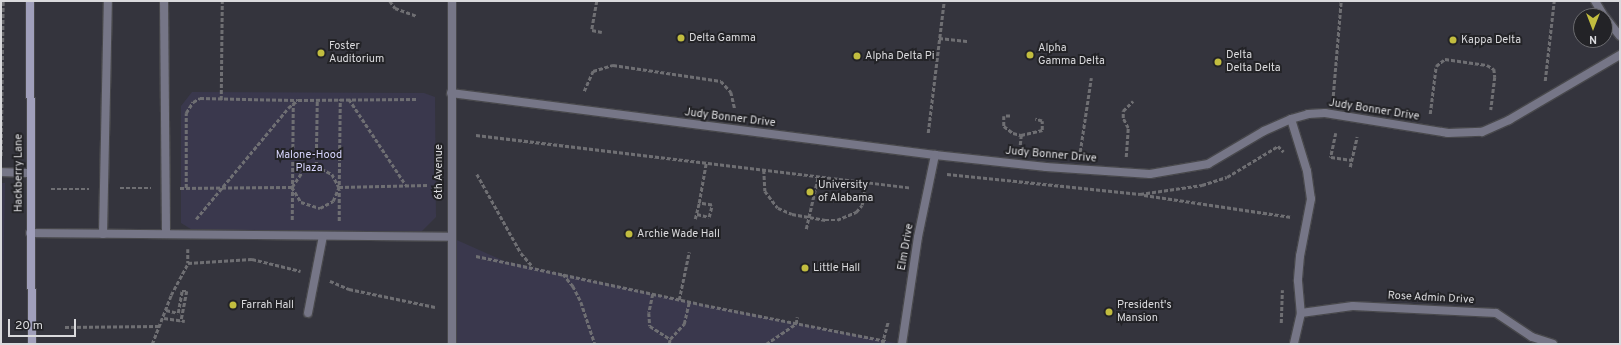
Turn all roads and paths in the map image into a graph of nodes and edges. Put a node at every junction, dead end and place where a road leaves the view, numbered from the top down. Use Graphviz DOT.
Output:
graph roads {
  1 [pos="3,1"];
  2 [pos="30,1"];
  3 [pos="108,1"];
  4 [pos="164,1"];
  5 [pos="222,1"];
  6 [pos="390,1"];
  7 [pos="452,1"];
  8 [pos="597,1"];
  9 [pos="944,1"];
  10 [pos="1341,1"];
  11 [pos="1554,1"];
  12 [pos="417,16"];
  13 [pos="1613,27"];
  14 [pos="602,32"];
  15 [pos="1620,36"];
  16 [pos="940,38"];
  17 [pos="969,41"];
  18 [pos="1620,55"];
  19 [pos="1091,78"];
  20 [pos="1545,82"];
  21 [pos="584,91"];
  22 [pos="451,93"];
  23 [pos="1333,96"];
  24 [pos="317,99"];
  25 [pos="340,99"];
  26 [pos="349,99"];
  27 [pos="416,99"];
  28 [pos="222,100"];
  29 [pos="293,100"];
  30 [pos="298,100"];
  31 [pos="1133,101"];
  32 [pos="293,104"];
  33 [pos="735,109"];
  34 [pos="1491,110"];
  35 [pos="1430,114"];
  36 [pos="1010,116"];
  37 [pos="1035,119"];
  38 [pos="1291,119"];
  39 [pos="928,133"];
  40 [pos="1336,133"];
  41 [pos="476,135"];
  42 [pos="1022,135"];
  43 [pos="1357,137"];
  44 [pos="1020,145"];
  45 [pos="1080,152"];
  46 [pos="935,155"];
  47 [pos="1126,157"];
  48 [pos="1352,160"];
  49 [pos="706,163"];
  50 [pos="316,166"];
  51 [pos="1350,168"];
  52 [pos="764,170"];
  53 [pos="1,172"];
  54 [pos="30,173"];
  55 [pos="477,174"];
  56 [pos="818,177"];
  57 [pos="866,182"];
  58 [pos="428,185"];
  59 [pos="406,186"];
  60 [pos="292,187"];
  61 [pos="339,187"];
  62 [pos="103,188"];
  63 [pos="165,188"];
  64 [pos="186,188"];
  65 [pos="222,188"];
  66 [pos="911,188"];
  67 [pos="51,189"];
  68 [pos="1140,194"];
  69 [pos="699,203"];
  70 [pos="697,214"];
  71 [pos="1296,217"];
  72 [pos="809,218"];
  73 [pos="695,219"];
  74 [pos="292,220"];
  75 [pos="339,221"];
  76 [pos="806,229"];
  77 [pos="30,233"];
  78 [pos="103,234"];
  79 [pos="166,234"];
  80 [pos="188,235"];
  81 [pos="323,236"];
  82 [pos="450,237"];
  83 [pos="689,252"];
  84 [pos="476,256"];
  85 [pos="188,263"];
  86 [pos="533,267"];
  87 [pos="563,274"];
  88 [pos="316,275"];
  89 [pos="652,294"];
  90 [pos="679,300"];
  91 [pos="689,302"];
  92 [pos="435,307"];
  93 [pos="166,310"];
  94 [pos="308,313"];
  95 [pos="1301,313"];
  96 [pos="797,317"];
  97 [pos="164,318"];
  98 [pos="181,320"];
  99 [pos="185,321"];
  100 [pos="796,324"];
  101 [pos="159,326"];
  102 [pos="65,327"];
  103 [pos="670,339"];
  104 [pos="889,341"];
  105 [pos="32,344"];
  106 [pos="152,344"];
  107 [pos="452,344"];
  108 [pos="595,344"];
  109 [pos="669,344"];
  110 [pos="766,344"];
  111 [pos="902,344"];
  112 [pos="1294,344"];
  113 [pos="1553,344"];
  1 -- 53 [label="path"];
  2 -- 54 [label="main road, Hackberry Lane"];
  3 -- 62 [label="street"];
  4 -- 63 [label="street"];
  5 -- 28 [label="path"];
  6 -- 12 [label="path"];
  7 -- 22 [label="street, 6th Avenue"];
  8 -- 14 [label="path"];
  9 -- 16 [label="path"];
  10 -- 23 [label="path"];
  11 -- 20 [label="path"];
  13 -- 15 [label="street"];
  16 -- 17 [label="path"];
  16 -- 39 [label="path"];
  18 -- 38 [label="street, Judy Bonner Drive"];
  19 -- 45 [label="path"];
  21 -- 33 [label="path"];
  22 -- 46 [label="street, Judy Bonner Drive"];
  22 -- 82 [label="street, 6th Avenue"];
  24 -- 25 [label="path"];
  24 -- 30 [label="path"];
  24 -- 50 [label="path"];
  25 -- 26 [label="path"];
  25 -- 61 [label="path"];
  26 -- 27 [label="path"];
  26 -- 59 [label="path"];
  28 -- 29 [label="path"];
  28 -- 64 [label="path"];
  29 -- 30 [label="path"];
  29 -- 32 [label="path"];
  30 -- 32 [label="path"];
  31 -- 47 [label="path"];
  32 -- 60 [label="path"];
  32 -- 65 [label="path"];
  34 -- 35 [label="path"];
  36 -- 42 [label="path"];
  37 -- 42 [label="path"];
  38 -- 46 [label="street, Judy Bonner Drive"];
  38 -- 95 [label="street"];
  40 -- 48 [label="path"];
  41 -- 49 [label="path"];
  42 -- 44 [label="path"];
  43 -- 48 [label="path"];
  46 -- 111 [label="street, Elm Drive"];
  48 -- 51 [label="path"];
  49 -- 52 [label="path"];
  49 -- 69 [label="path"];
  50 -- 60 [label="path"];
  50 -- 61 [label="path"];
  52 -- 56 [label="path"];
  52 -- 72 [label="path"];
  53 -- 54 [label="street"];
  54 -- 77 [label="main road, Hackberry Lane"];
  55 -- 86 [label="path"];
  56 -- 57 [label="path"];
  56 -- 72 [label="path"];
  57 -- 66 [label="path"];
  57 -- 72 [label="path"];
  58 -- 59 [label="path"];
  59 -- 61 [label="path"];
  60 -- 61 [label="path"];
  60 -- 65 [label="path"];
  60 -- 74 [label="path"];
  61 -- 75 [label="path"];
  62 -- 63 [label="path"];
  62 -- 67 [label="path"];
  62 -- 78 [label="street"];
  63 -- 64 [label="path"];
  63 -- 79 [label="street"];
  64 -- 65 [label="path"];
  65 -- 80 [label="path"];
  68 -- 71 [label="path"];
  69 -- 70 [label="path"];
  69 -- 70 [label="path"];
  70 -- 73 [label="path"];
  72 -- 76 [label="path"];
  77 -- 78 [label="street"];
  77 -- 105 [label="main road, Hackberry Lane"];
  78 -- 79 [label="street"];
  79 -- 80 [label="street"];
  80 -- 81 [label="street"];
  80 -- 85 [label="path"];
  81 -- 82 [label="street"];
  81 -- 88 [label="street"];
  82 -- 107 [label="street, 6th Avenue"];
  83 -- 90 [label="path"];
  84 -- 86 [label="path"];
  85 -- 88 [label="path"];
  85 -- 93 [label="path"];
  86 -- 87 [label="path"];
  87 -- 89 [label="path"];
  87 -- 108 [label="path"];
  88 -- 92 [label="path"];
  88 -- 94 [label="street"];
  89 -- 90 [label="path"];
  89 -- 103 [label="path"];
  90 -- 91 [label="path"];
  91 -- 100 [label="path"];
  91 -- 103 [label="path"];
  93 -- 97 [label="path"];
  93 -- 98 [label="path"];
  95 -- 112 [label="street"];
  95 -- 113 [label="street, Rose Admin Drive"];
  96 -- 100 [label="path"];
  97 -- 98 [label="path"];
  97 -- 101 [label="path"];
  98 -- 99 [label="path"];
  100 -- 104 [label="path"];
  100 -- 110 [label="path"];
  101 -- 102 [label="path"];
  101 -- 106 [label="path"];
  103 -- 109 [label="path"];
}
